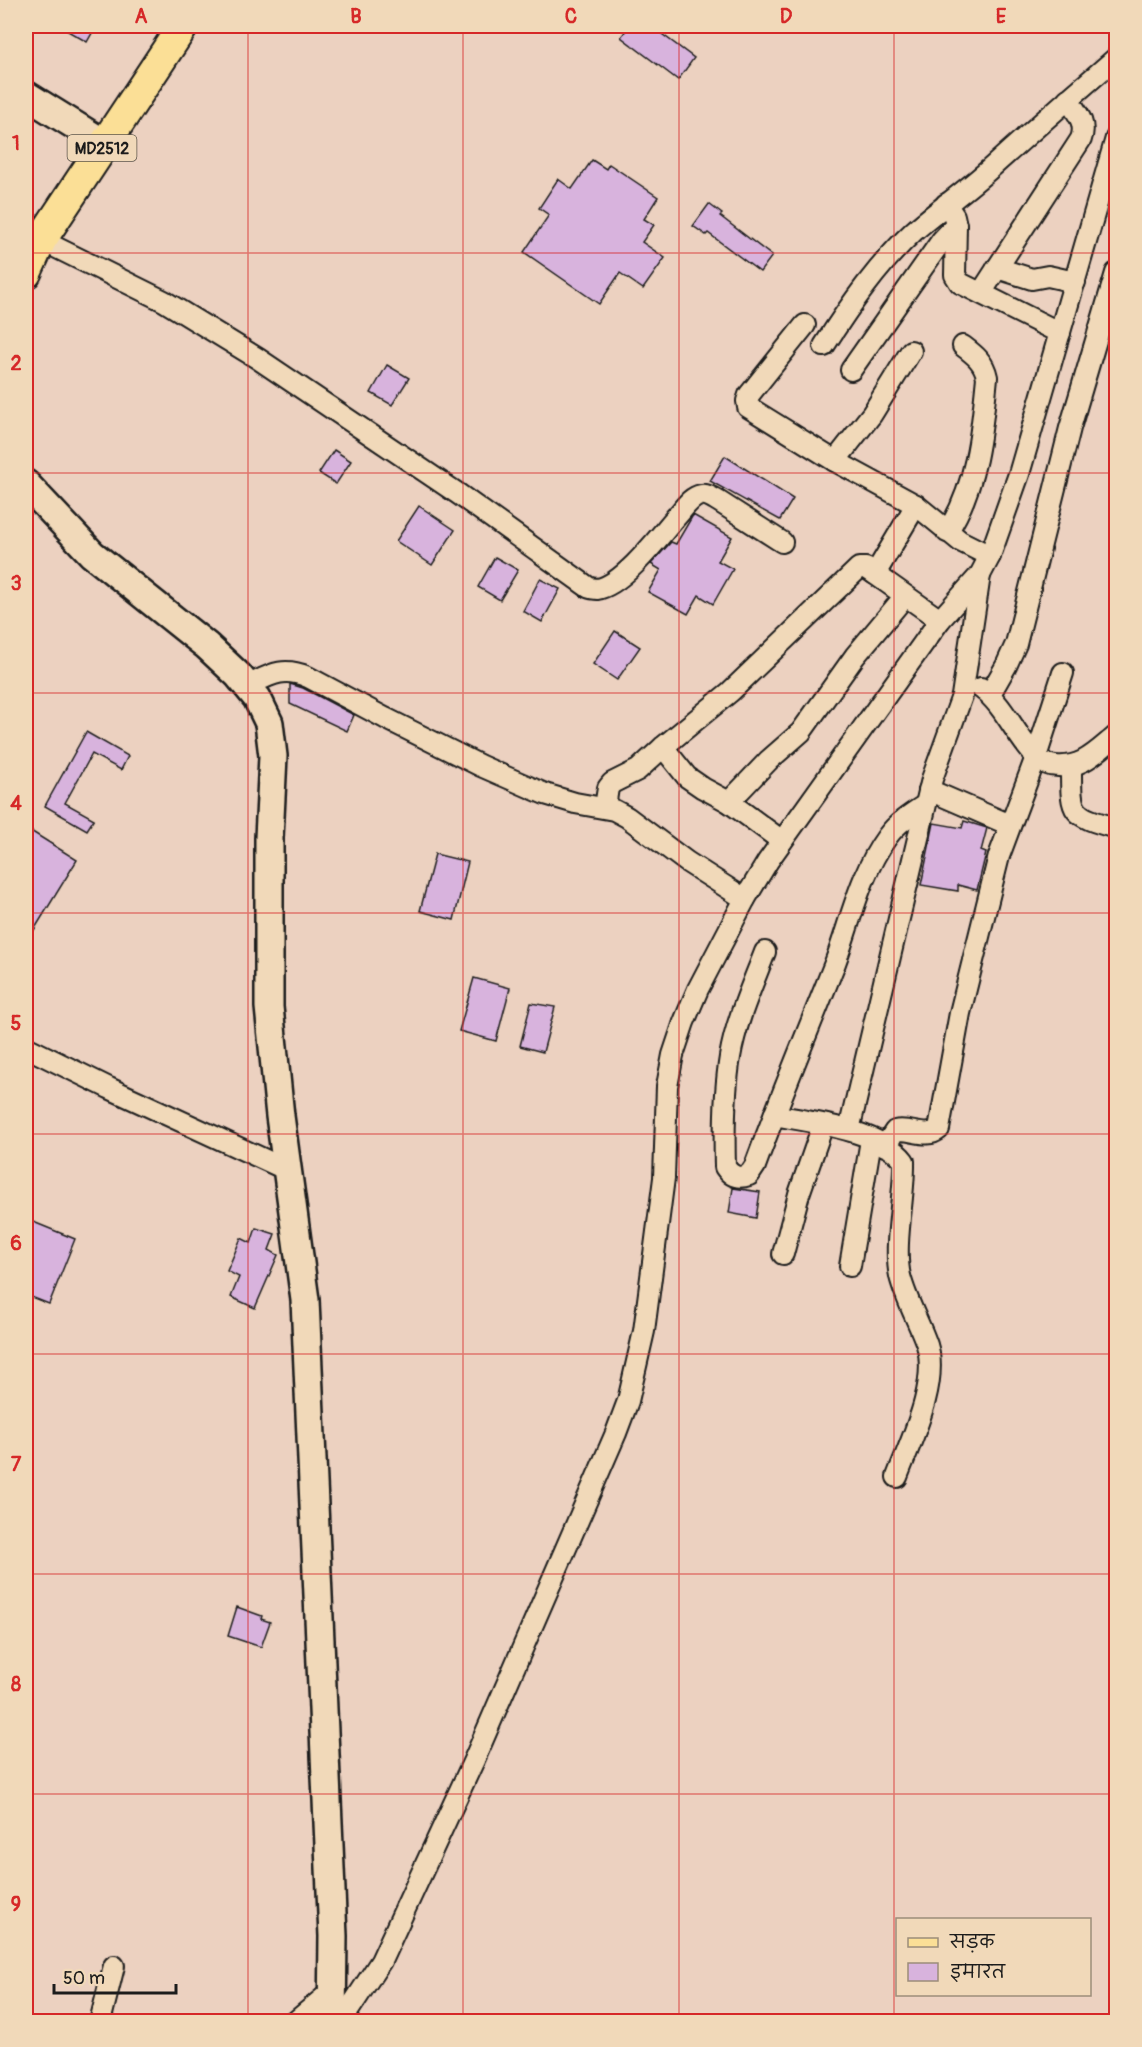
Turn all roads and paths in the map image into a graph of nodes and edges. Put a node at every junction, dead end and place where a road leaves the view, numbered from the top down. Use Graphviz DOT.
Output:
graph roads {
  1 [pos="183,26"];
  2 [pos="1116,58"];
  3 [pos="26,95"];
  4 [pos="1068,99"];
  5 [pos="1116,138"];
  6 [pos="105,144"];
  7 [pos="945,204"];
  8 [pos="956,225"];
  9 [pos="41,240"];
  10 [pos="997,268"];
  11 [pos="26,273"];
  12 [pos="1116,273"];
  13 [pos="1075,282"];
  14 [pos="981,292"];
  15 [pos="805,325"];
  16 [pos="1060,333"];
  17 [pos="824,346"];
  18 [pos="963,346"];
  19 [pos="911,351"];
  20 [pos="851,370"];
  21 [pos="835,461"];
  22 [pos="26,484"];
  23 [pos="924,511"];
  24 [pos="946,532"];
  25 [pos="782,542"];
  26 [pos="990,556"];
  27 [pos="870,571"];
  28 [pos="980,575"];
  29 [pos="905,596"];
  30 [pos="940,620"];
  31 [pos="1063,673"];
  32 [pos="966,679"];
  33 [pos="247,686"];
  34 [pos="990,694"];
  35 [pos="1116,736"];
  36 [pos="663,747"];
  37 [pos="1036,757"];
  38 [pos="1071,766"];
  39 [pos="606,797"];
  40 [pos="927,797"];
  41 [pos="729,802"];
  42 [pos="1010,825"];
  43 [pos="1116,828"];
  44 [pos="782,841"];
  45 [pos="745,899"];
  46 [pos="765,952"];
  47 [pos="26,1047"];
  48 [pos="774,1115"];
  49 [pos="823,1125"];
  50 [pos="849,1130"];
  51 [pos="878,1143"];
  52 [pos="287,1170"];
  53 [pos="783,1254"];
  54 [pos="850,1266"];
  55 [pos="897,1477"];
  56 [pos="114,1966"];
  57 [pos="332,1991"];
  58 [pos="100,2022"];
  59 [pos="295,2022"];
  60 [pos="332,2022"];
  61 [pos="341,2022"];
  1 -- 6 [label="main road, MD2512"];
  2 -- 4 [label="street"];
  3 -- 6 [label="street"];
  4 -- 7 [label="street"];
  4 -- 10 [label="street"];
  5 -- 13 [label="street"];
  6 -- 9 [label="main road, MD2512"];
  7 -- 8 [label="street"];
  7 -- 17 [label="street"];
  8 -- 14 [label="street"];
  8 -- 20 [label="street"];
  9 -- 11 [label="main road, MD2512"];
  9 -- 25 [label="street"];
  10 -- 13 [label="street"];
  10 -- 14 [label="street"];
  12 -- 34 [label="street"];
  13 -- 16 [label="street"];
  14 -- 16 [label="street"];
  15 -- 21 [label="street"];
  16 -- 26 [label="street"];
  18 -- 24 [label="street"];
  19 -- 21 [label="street"];
  21 -- 23 [label="street"];
  22 -- 33 [label="street"];
  23 -- 24 [label="street"];
  23 -- 27 [label="street"];
  24 -- 26 [label="street"];
  26 -- 28 [label="street"];
  27 -- 29 [label="street"];
  27 -- 36 [label="street"];
  28 -- 30 [label="street"];
  28 -- 32 [label="street"];
  29 -- 30 [label="street"];
  29 -- 41 [label="street"];
  30 -- 44 [label="street"];
  31 -- 37 [label="street"];
  32 -- 34 [label="street"];
  32 -- 40 [label="street"];
  33 -- 39 [label="street"];
  33 -- 52 [label="street"];
  34 -- 37 [label="street"];
  35 -- 38 [label="street"];
  36 -- 39 [label="street"];
  36 -- 41 [label="street"];
  37 -- 38 [label="street"];
  37 -- 42 [label="street"];
  38 -- 43 [label="street"];
  39 -- 45 [label="street"];
  40 -- 42 [label="street"];
  40 -- 48 [label="street"];
  40 -- 50 [label="street"];
  41 -- 44 [label="street"];
  42 -- 51 [label="street"];
  44 -- 45 [label="street"];
  45 -- 61 [label="street"];
  46 -- 48 [label="street"];
  47 -- 52 [label="street"];
  48 -- 49 [label="street"];
  49 -- 50 [label="street"];
  49 -- 53 [label="street"];
  50 -- 51 [label="street"];
  51 -- 54 [label="street"];
  51 -- 55 [label="street"];
  52 -- 57 [label="street"];
  56 -- 58 [label="street"];
  57 -- 59 [label="street"];
  57 -- 60 [label="street"];
}
